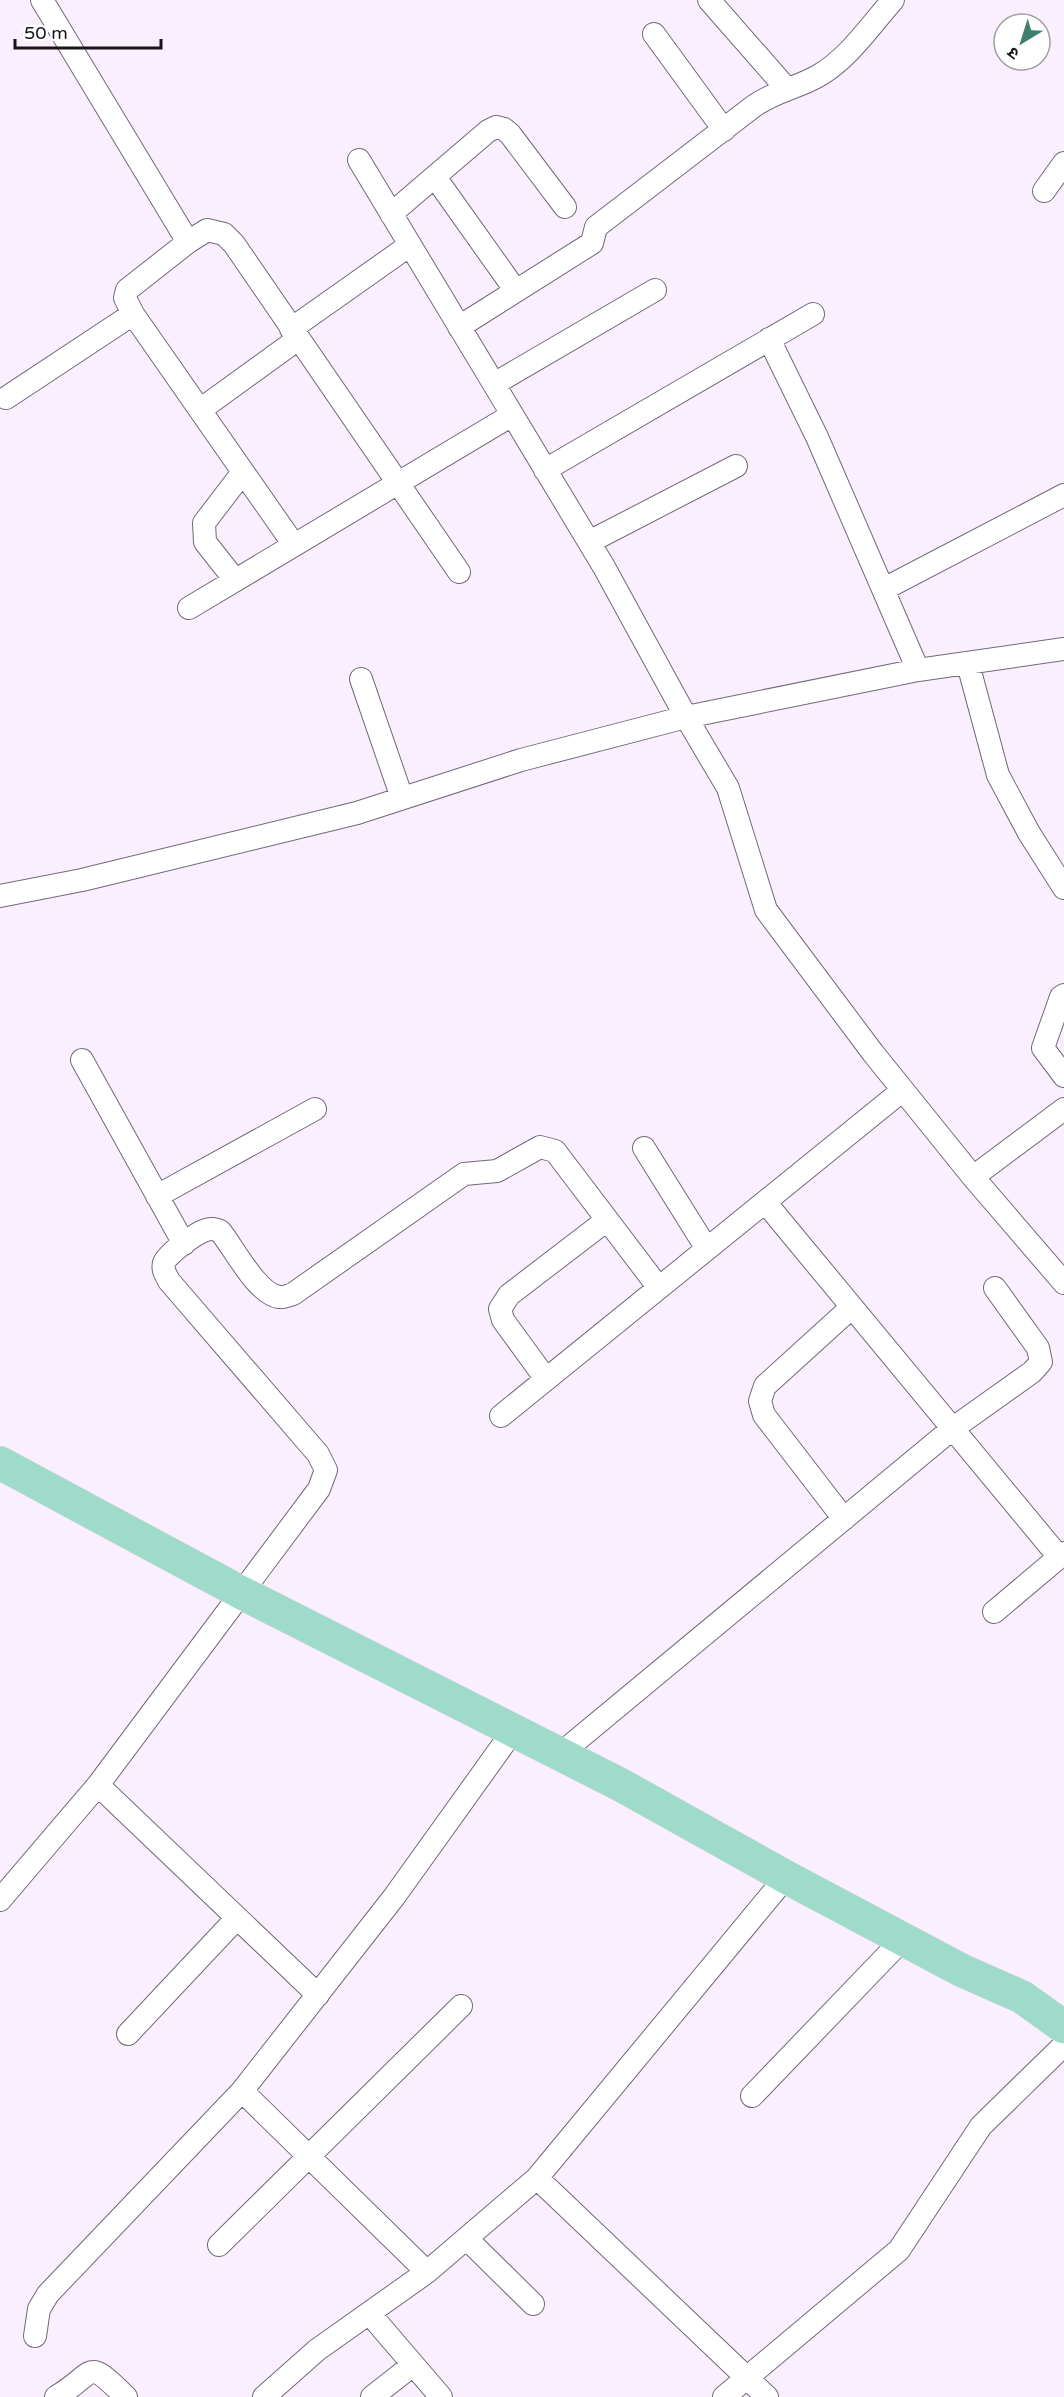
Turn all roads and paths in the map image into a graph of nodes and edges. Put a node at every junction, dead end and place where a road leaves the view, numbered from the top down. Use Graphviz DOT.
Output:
graph roads {
  1 [pos="42,0"];
  2 [pos="893,0"];
  3 [pos="713,2"];
  4 [pos="654,34"];
  5 [pos="786,88"];
  6 [pos="724,130"];
  7 [pos="359,160"];
  8 [pos="1064,163"];
  9 [pos="435,177"];
  10 [pos="1044,191"];
  11 [pos="565,207"];
  12 [pos="391,214"];
  13 [pos="188,242"];
  14 [pos="410,245"];
  15 [pos="655,290"];
  16 [pos="516,291"];
  17 [pos="133,314"];
  18 [pos="813,314"];
  19 [pos="459,327"];
  20 [pos="295,334"];
  21 [pos="769,339"];
  22 [pos="494,384"];
  23 [pos="6,398"];
  24 [pos="200,410"];
  25 [pos="512,415"];
  26 [pos="736,466"];
  27 [pos="545,470"];
  28 [pos="243,472"];
  29 [pos="398,483"];
  30 [pos="1064,495"];
  31 [pos="589,542"];
  32 [pos="294,545"];
  33 [pos="459,572"];
  34 [pos="236,580"];
  35 [pos="884,589"];
  36 [pos="189,608"];
  37 [pos="1064,650"];
  38 [pos="968,664"];
  39 [pos="918,670"];
  40 [pos="361,680"];
  41 [pos="686,717"];
  42 [pos="402,798"];
  43 [pos="1064,888"];
  44 [pos="0,896"];
  45 [pos="1064,996"];
  46 [pos="82,1060"];
  47 [pos="1064,1076"];
  48 [pos="903,1090"];
  49 [pos="315,1109"];
  50 [pos="1064,1109"];
  51 [pos="644,1148"];
  52 [pos="973,1178"];
  53 [pos="157,1196"];
  54 [pos="765,1202"];
  55 [pos="607,1220"];
  56 [pos="184,1244"];
  57 [pos="707,1249"];
  58 [pos="1064,1283"];
  59 [pos="659,1288"];
  60 [pos="995,1288"];
  61 [pos="852,1307"];
  62 [pos="546,1379"];
  63 [pos="501,1416"];
  64 [pos="952,1429"];
  65 [pos="0,1463"];
  66 [pos="844,1519"];
  67 [pos="1061,1555"];
  68 [pos="240,1592"];
  69 [pos="994,1612"];
  70 [pos="513,1731"];
  71 [pos="560,1755"];
  72 [pos="98,1785"];
  73 [pos="786,1877"];
  74 [pos="0,1899"];
  75 [pos="237,1918"];
  76 [pos="903,1939"];
  77 [pos="318,1995"];
  78 [pos="461,2006"];
  79 [pos="1064,2027"];
  80 [pos="128,2034"];
  81 [pos="1064,2045"];
  82 [pos="242,2091"];
  83 [pos="752,2096"];
  84 [pos="308,2157"];
  85 [pos="537,2178"];
  86 [pos="467,2239"];
  87 [pos="219,2246"];
  88 [pos="427,2272"];
  89 [pos="533,2304"];
  90 [pos="369,2313"];
  91 [pos="35,2336"];
  92 [pos="413,2365"];
  93 [pos="747,2378"];
  94 [pos="56,2397"];
  95 [pos="126,2397"];
  96 [pos="264,2397"];
  97 [pos="372,2397"];
  98 [pos="441,2397"];
  99 [pos="724,2397"];
  100 [pos="767,2397"];
  1 -- 13 [label="street"];
  2 -- 5 [label="street"];
  3 -- 5 [label="street"];
  4 -- 6 [label="street"];
  5 -- 6 [label="street"];
  6 -- 16 [label="street"];
  7 -- 12 [label="street"];
  8 -- 10 [label="street"];
  9 -- 11 [label="street"];
  9 -- 12 [label="street"];
  9 -- 16 [label="street"];
  12 -- 14 [label="street"];
  13 -- 17 [label="street"];
  13 -- 20 [label="street"];
  14 -- 19 [label="street"];
  14 -- 20 [label="street"];
  15 -- 22 [label="street"];
  16 -- 19 [label="street"];
  17 -- 23 [label="street"];
  17 -- 24 [label="street"];
  18 -- 21 [label="street"];
  19 -- 22 [label="street"];
  20 -- 24 [label="street"];
  20 -- 29 [label="street"];
  21 -- 27 [label="street"];
  21 -- 35 [label="street"];
  22 -- 25 [label="street"];
  24 -- 28 [label="street"];
  25 -- 27 [label="street"];
  25 -- 29 [label="street"];
  26 -- 31 [label="street"];
  27 -- 31 [label="street"];
  28 -- 32 [label="street"];
  28 -- 34 [label="street"];
  29 -- 32 [label="street"];
  29 -- 33 [label="street"];
  30 -- 35 [label="street"];
  31 -- 41 [label="street"];
  32 -- 34 [label="street"];
  34 -- 36 [label="street"];
  35 -- 39 [label="street"];
  37 -- 38 [label="street"];
  38 -- 39 [label="street"];
  38 -- 43 [label="street"];
  39 -- 41 [label="street"];
  40 -- 42 [label="street"];
  41 -- 42 [label="street"];
  41 -- 48 [label="street"];
  42 -- 44 [label="street"];
  45 -- 47 [label="street"];
  46 -- 53 [label="street"];
  48 -- 52 [label="street"];
  48 -- 54 [label="street"];
  49 -- 53 [label="street"];
  50 -- 52 [label="street"];
  51 -- 57 [label="street"];
  52 -- 58 [label="street"];
  53 -- 56 [label="street"];
  54 -- 57 [label="street"];
  54 -- 61 [label="street"];
  55 -- 56 [label="street"];
  55 -- 59 [label="street"];
  55 -- 62 [label="street"];
  56 -- 68 [label="street"];
  57 -- 59 [label="street"];
  59 -- 62 [label="street"];
  60 -- 64 [label="street"];
  61 -- 64 [label="street"];
  61 -- 66 [label="street"];
  62 -- 63 [label="street"];
  64 -- 66 [label="street"];
  64 -- 67 [label="street"];
  65 -- 68 [label="main road"];
  66 -- 71 [label="street"];
  67 -- 69 [label="street"];
  68 -- 70 [label="main road"];
  68 -- 72 [label="street"];
  70 -- 71 [label="main road"];
  70 -- 77 [label="street"];
  71 -- 73 [label="main road"];
  72 -- 74 [label="street"];
  72 -- 75 [label="street"];
  73 -- 76 [label="main road"];
  73 -- 85 [label="street"];
  75 -- 77 [label="street"];
  75 -- 80 [label="street"];
  76 -- 79 [label="main road"];
  76 -- 83 [label="street"];
  77 -- 82 [label="street"];
  78 -- 84 [label="street"];
  81 -- 93 [label="street"];
  82 -- 84 [label="street"];
  82 -- 91 [label="street"];
  84 -- 87 [label="street"];
  84 -- 88 [label="street"];
  85 -- 86 [label="street"];
  85 -- 93 [label="street"];
  86 -- 88 [label="street"];
  86 -- 89 [label="street"];
  88 -- 90 [label="street"];
  90 -- 92 [label="street"];
  90 -- 96 [label="street"];
  92 -- 97 [label="street"];
  92 -- 98 [label="street"];
  93 -- 99 [label="street"];
  93 -- 100 [label="street"];
  94 -- 95 [label="street"];
}
